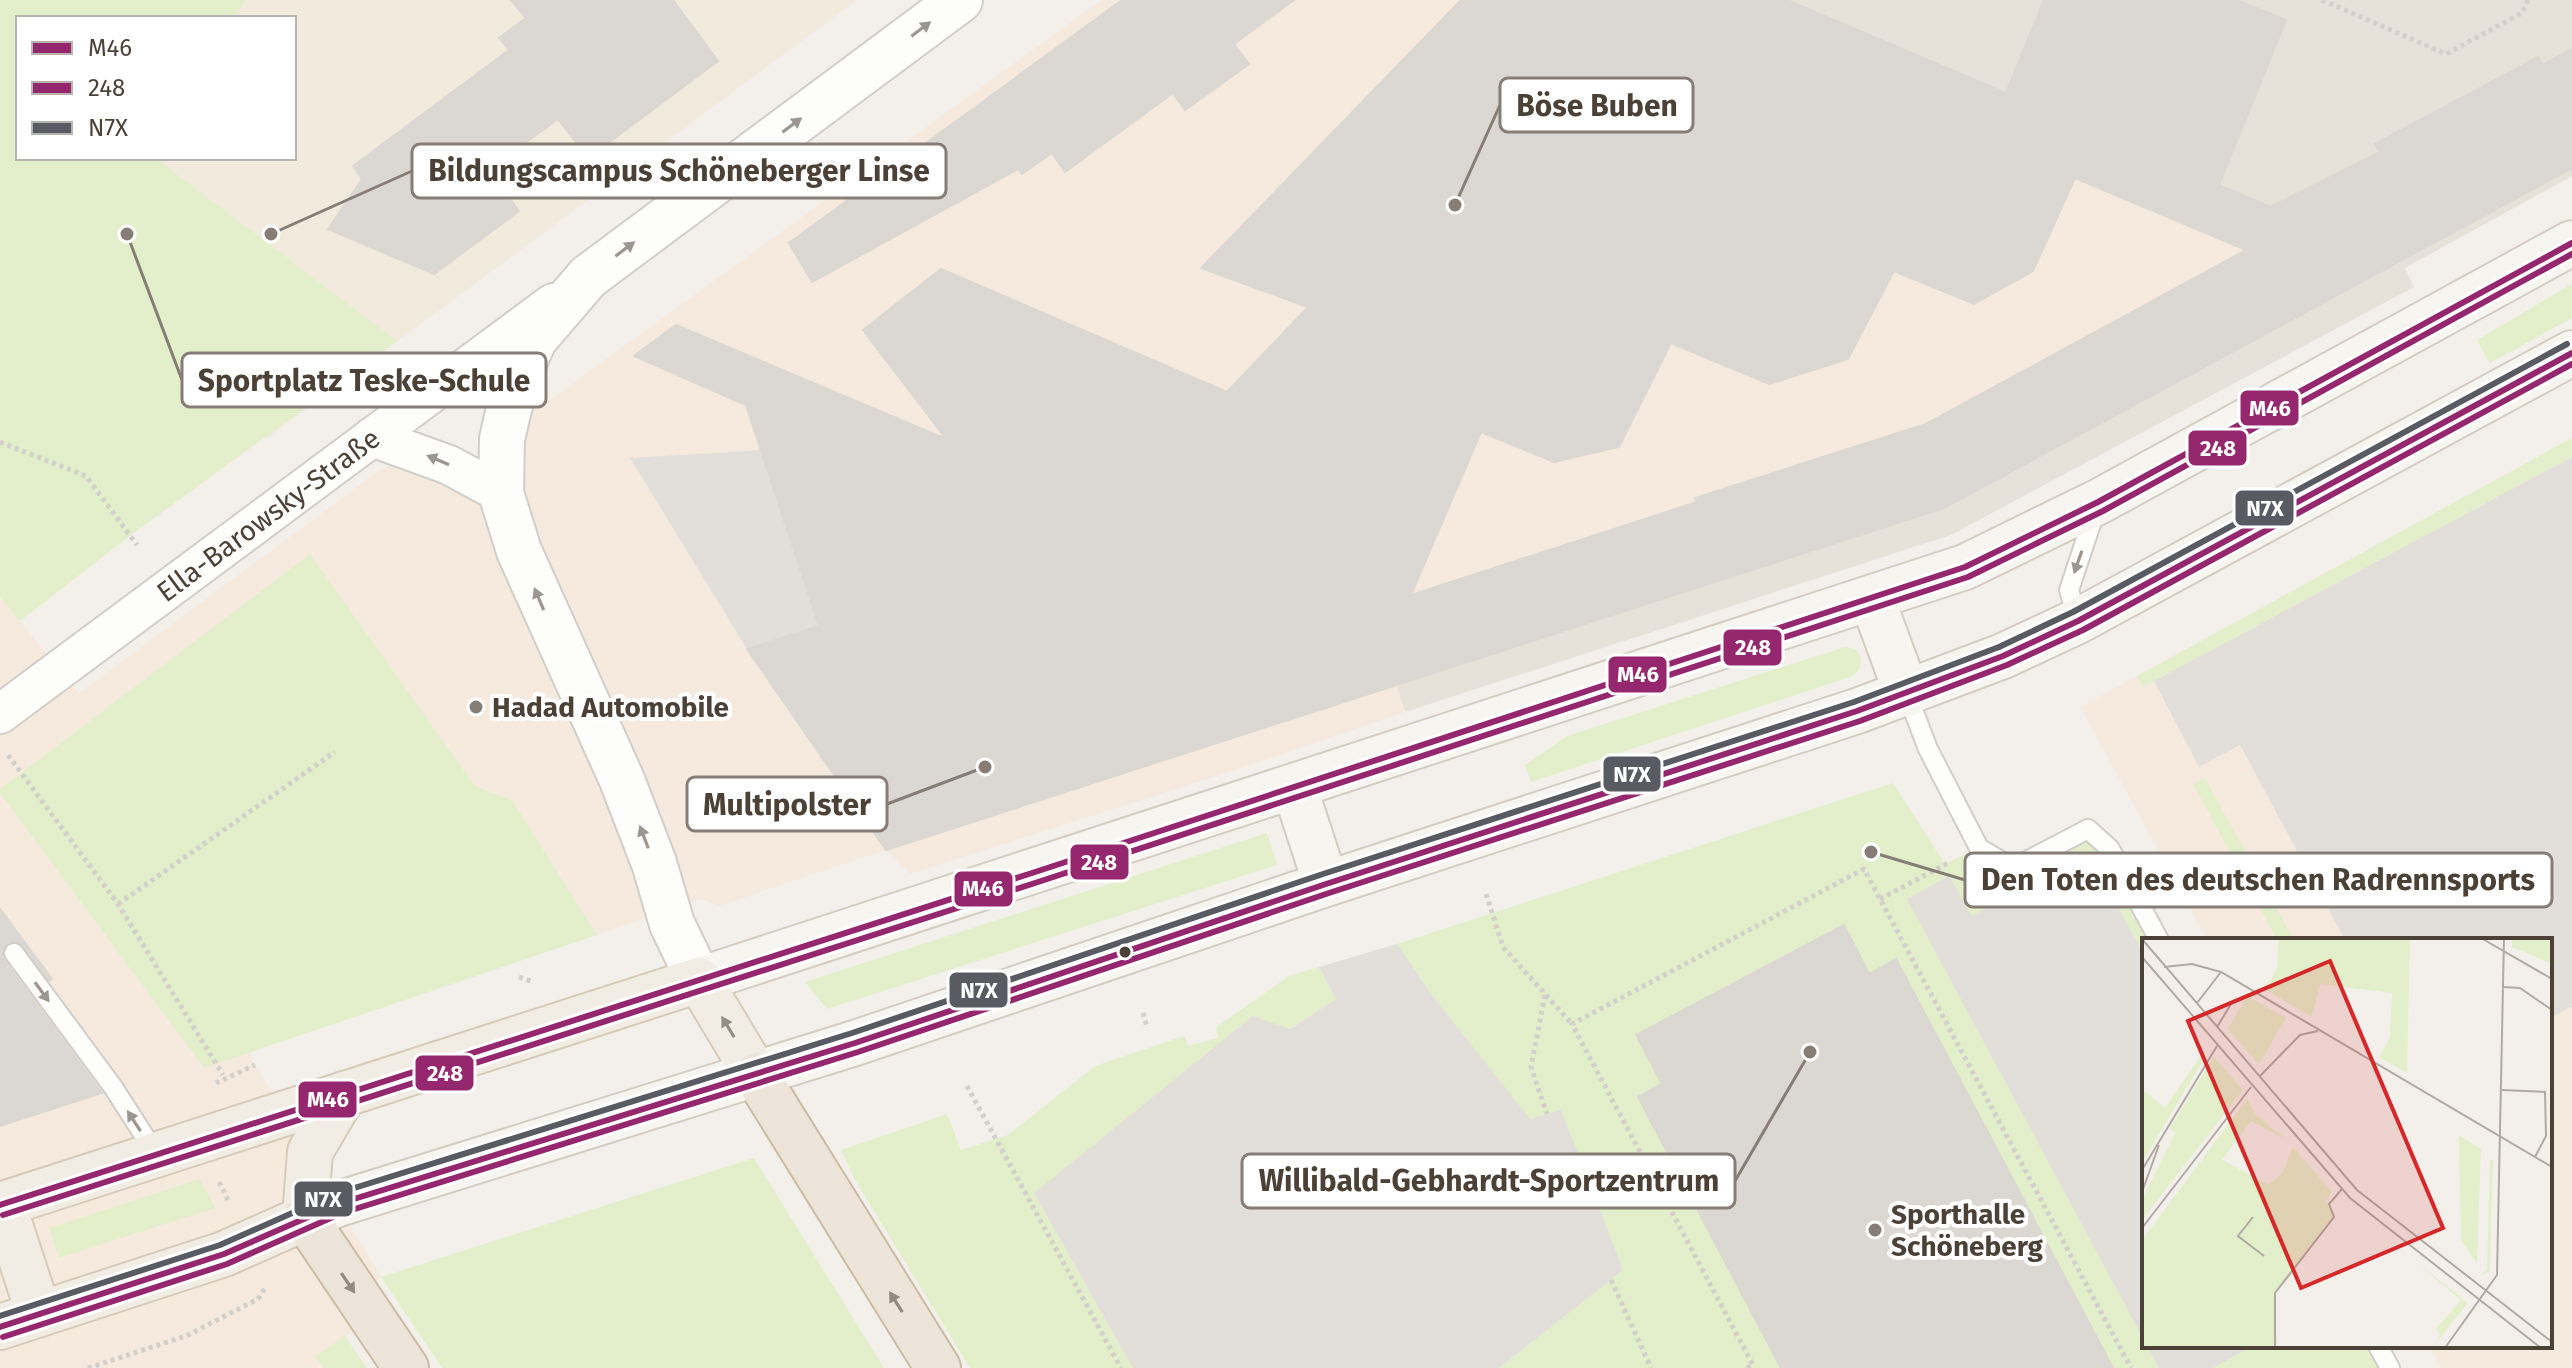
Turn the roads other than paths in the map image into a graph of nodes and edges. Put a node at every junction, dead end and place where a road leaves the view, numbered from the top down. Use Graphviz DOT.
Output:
graph roads {
  1 [pos="960,0"];
  2 [pos="2572,243"];
  3 [pos="588,277"];
  4 [pos="2572,353"];
  5 [pos="372,437"];
  6 [pos="501,493"];
  7 [pos="2098,502"];
  8 [pos="1872,599"];
  9 [pos="2078,621"];
  10 [pos="1907,694"];
  11 [pos="2,732"];
  12 [pos="1294,786"];
  13 [pos="1326,884"];
  14 [pos="2158,938"];
  15 [pos="14,953"];
  16 [pos="699,980"];
  17 [pos="756,1075"];
  18 [pos="344,1094"];
  19 [pos="156,1154"];
  20 [pos="2,1205"];
  21 [pos="322,1211"];
  22 [pos="20,1320"];
  23 [pos="2379,1348"];
  24 [pos="406,1368"];
  25 [pos="938,1368"];
  26 [pos="2390,1368"];
  3 -- 1 [label="street, Ella-Barowsky-Straße, one-way"];
  2 -- 7 [label="main road"];
  3 -- 5 [label="street, Ella-Barowsky-Straße"];
  3 -- 6 [label="street"];
  4 -- 9 [label="main road"];
  6 -- 5 [label="street, one-way"];
  5 -- 11 [label="street, Ella-Barowsky-Straße"];
  16 -- 6 [label="street, one-way"];
  7 -- 8 [label="main road"];
  7 -- 9 [label="lane, one-way"];
  8 -- 10 [label="main road"];
  8 -- 12 [label="main road"];
  9 -- 10 [label="main road"];
  10 -- 13 [label="main road"];
  10 -- 14 [label="lane"];
  12 -- 13 [label="main road"];
  12 -- 16 [label="main road"];
  13 -- 17 [label="main road"];
  15 -- 19 [label="lane"];
  17 -- 16 [label="main road, one-way"];
  16 -- 18 [label="main road"];
  17 -- 21 [label="main road"];
  25 -- 17 [label="highway, one-way"];
  18 -- 19 [label="main road"];
  18 -- 21 [label="main road"];
  19 -- 20 [label="main road"];
  20 -- 22 [label="main road"];
  21 -- 22 [label="main road"];
  21 -- 24 [label="highway, one-way"];
  23 -- 26 [label="lane"];
}
